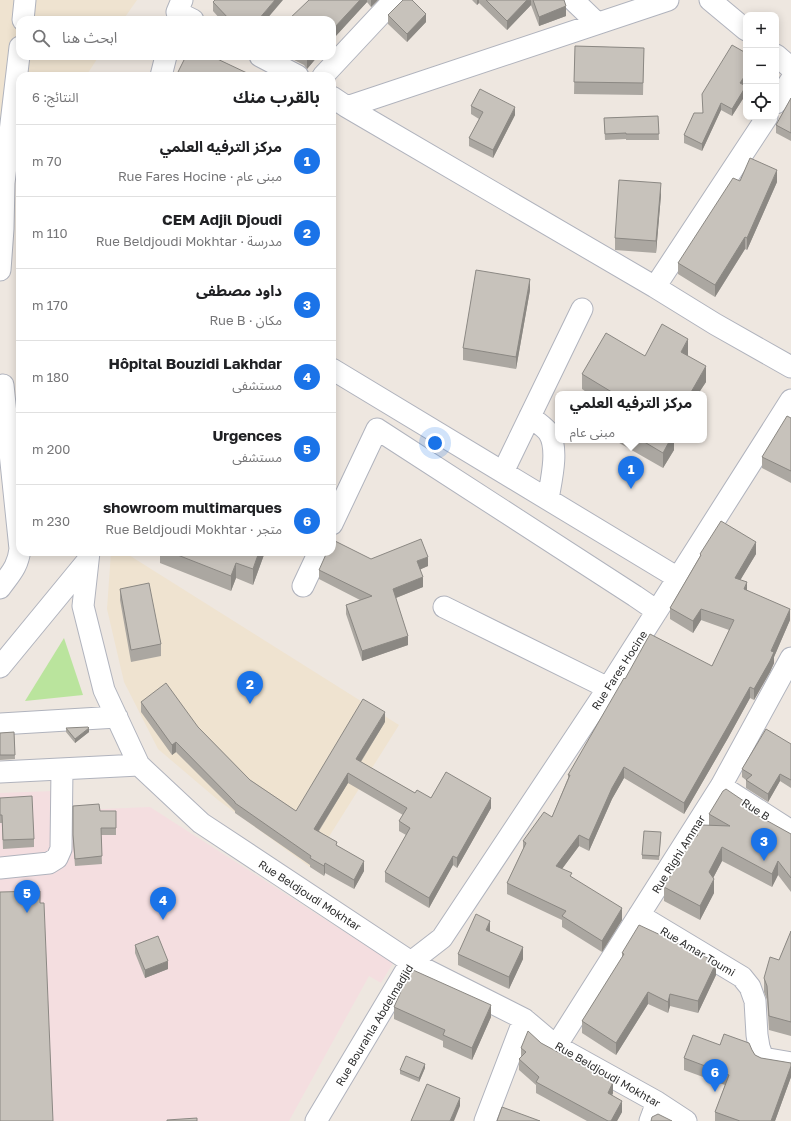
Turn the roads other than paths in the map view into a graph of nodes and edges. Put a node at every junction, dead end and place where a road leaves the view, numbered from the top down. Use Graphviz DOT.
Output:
graph roads {
  1 [pos="26,0"];
  2 [pos="394,0"];
  3 [pos="573,0"];
  4 [pos="668,0"];
  5 [pos="710,0"];
  6 [pos="24,16"];
  7 [pos="597,23"];
  8 [pos="743,28"];
  9 [pos="779,58"];
  10 [pos="19,60"];
  11 [pos="165,60"];
  12 [pos="268,60"];
  13 [pos="791,68"];
  14 [pos="18,72"];
  15 [pos="162,72"];
  16 [pos="290,72"];
  17 [pos="327,72"];
  18 [pos="791,80"];
  19 [pos="16,92"];
  20 [pos="779,98"];
  21 [pos="340,102"];
  22 [pos="764,120"];
  23 [pos="8,183"];
  24 [pos="0,270"];
  25 [pos="655,287"];
  26 [pos="582,308"];
  27 [pos="791,367"];
  28 [pos="336,371"];
  29 [pos="8,387"];
  30 [pos="791,400"];
  31 [pos="389,403"];
  32 [pos="530,416"];
  33 [pos="377,429"];
  34 [pos="6,472"];
  35 [pos="503,472"];
  36 [pos="548,499"];
  37 [pos="336,516"];
  38 [pos="16,527"];
  39 [pos="19,556"];
  40 [pos="89,556"];
  41 [pos="317,556"];
  42 [pos="678,578"];
  43 [pos="303,586"];
  44 [pos="0,588"];
  45 [pos="444,607"];
  46 [pos="657,611"];
  47 [pos="791,658"];
  48 [pos="0,667"];
  49 [pos="608,688"];
  50 [pos="117,717"];
  51 [pos="0,724"];
  52 [pos="139,765"];
  53 [pos="62,769"];
  54 [pos="0,772"];
  55 [pos="721,786"];
  56 [pos="791,831"];
  57 [pos="0,868"];
  58 [pos="640,916"];
  59 [pos="442,938"];
  60 [pos="411,962"];
  61 [pos="524,1020"];
  62 [pos="556,1046"];
  63 [pos="791,1063"];
  64 [pos="654,1112"];
  65 [pos="316,1121"];
  66 [pos="485,1121"];
  67 [pos="686,1121"];
  1 -- 6 [label="street"];
  2 -- 17 [label="street"];
  3 -- 7 [label="street"];
  4 -- 7 [label="street"];
  5 -- 8 [label="street"];
  7 -- 21 [label="street"];
  9 -- 13 [label="street"];
  10 -- 14 [label="street"];
  11 -- 15 [label="street"];
  12 -- 16 [label="street"];
  18 -- 20 [label="street"];
  19 -- 23 [label="street"];
  21 -- 25 [label="street"];
  22 -- 25 [label="street"];
  23 -- 24 [label="street"];
  25 -- 27 [label="street"];
  26 -- 32 [label="street"];
  28 -- 31 [label="street"];
  29 -- 34 [label="street"];
  30 -- 42 [label="street, Rue Fares Hocine"];
  31 -- 33 [label="street"];
  31 -- 35 [label="street"];
  32 -- 35 [label="street"];
  32 -- 36 [label="street"];
  33 -- 37 [label="street"];
  33 -- 46 [label="street"];
  34 -- 38 [label="street"];
  35 -- 36 [label="street"];
  36 -- 42 [label="street"];
  39 -- 44 [label="street"];
  40 -- 48 [label="street"];
  40 -- 50 [label="street, Rue Beldjoudi Mokhtar"];
  41 -- 43 [label="street"];
  42 -- 46 [label="street, Rue Fares Hocine"];
  45 -- 49 [label="street"];
  46 -- 49 [label="street, Rue Fares Hocine"];
  47 -- 55 [label="street, Rue Righi Ammar"];
  49 -- 59 [label="street, Rue Fares Hocine"];
  50 -- 51 [label="street"];
  50 -- 52 [label="street, Rue Beldjoudi Mokhtar"];
  52 -- 53 [label="street"];
  52 -- 60 [label="street, Rue Beldjoudi Mokhtar"];
  53 -- 54 [label="street"];
  53 -- 57 [label="street"];
  55 -- 56 [label="street, Rue B"];
  55 -- 58 [label="street, Rue Righi Ammar"];
  58 -- 62 [label="street, Rue Righi Ammar"];
  58 -- 63 [label="street, Rue Amar Toumi"];
  59 -- 60 [label="street, Rue Bourahla Abdelmadjid"];
  60 -- 61 [label="street, Rue Beldjoudi Mokhtar"];
  60 -- 65 [label="street, Rue Bourahla Abdelmadjid"];
  61 -- 62 [label="street, Rue Beldjoudi Mokhtar"];
  61 -- 66 [label="street"];
  62 -- 64 [label="street, Rue Beldjoudi Mokhtar"];
  64 -- 67 [label="street, Rue Beldjoudi Mokhtar"];
}
